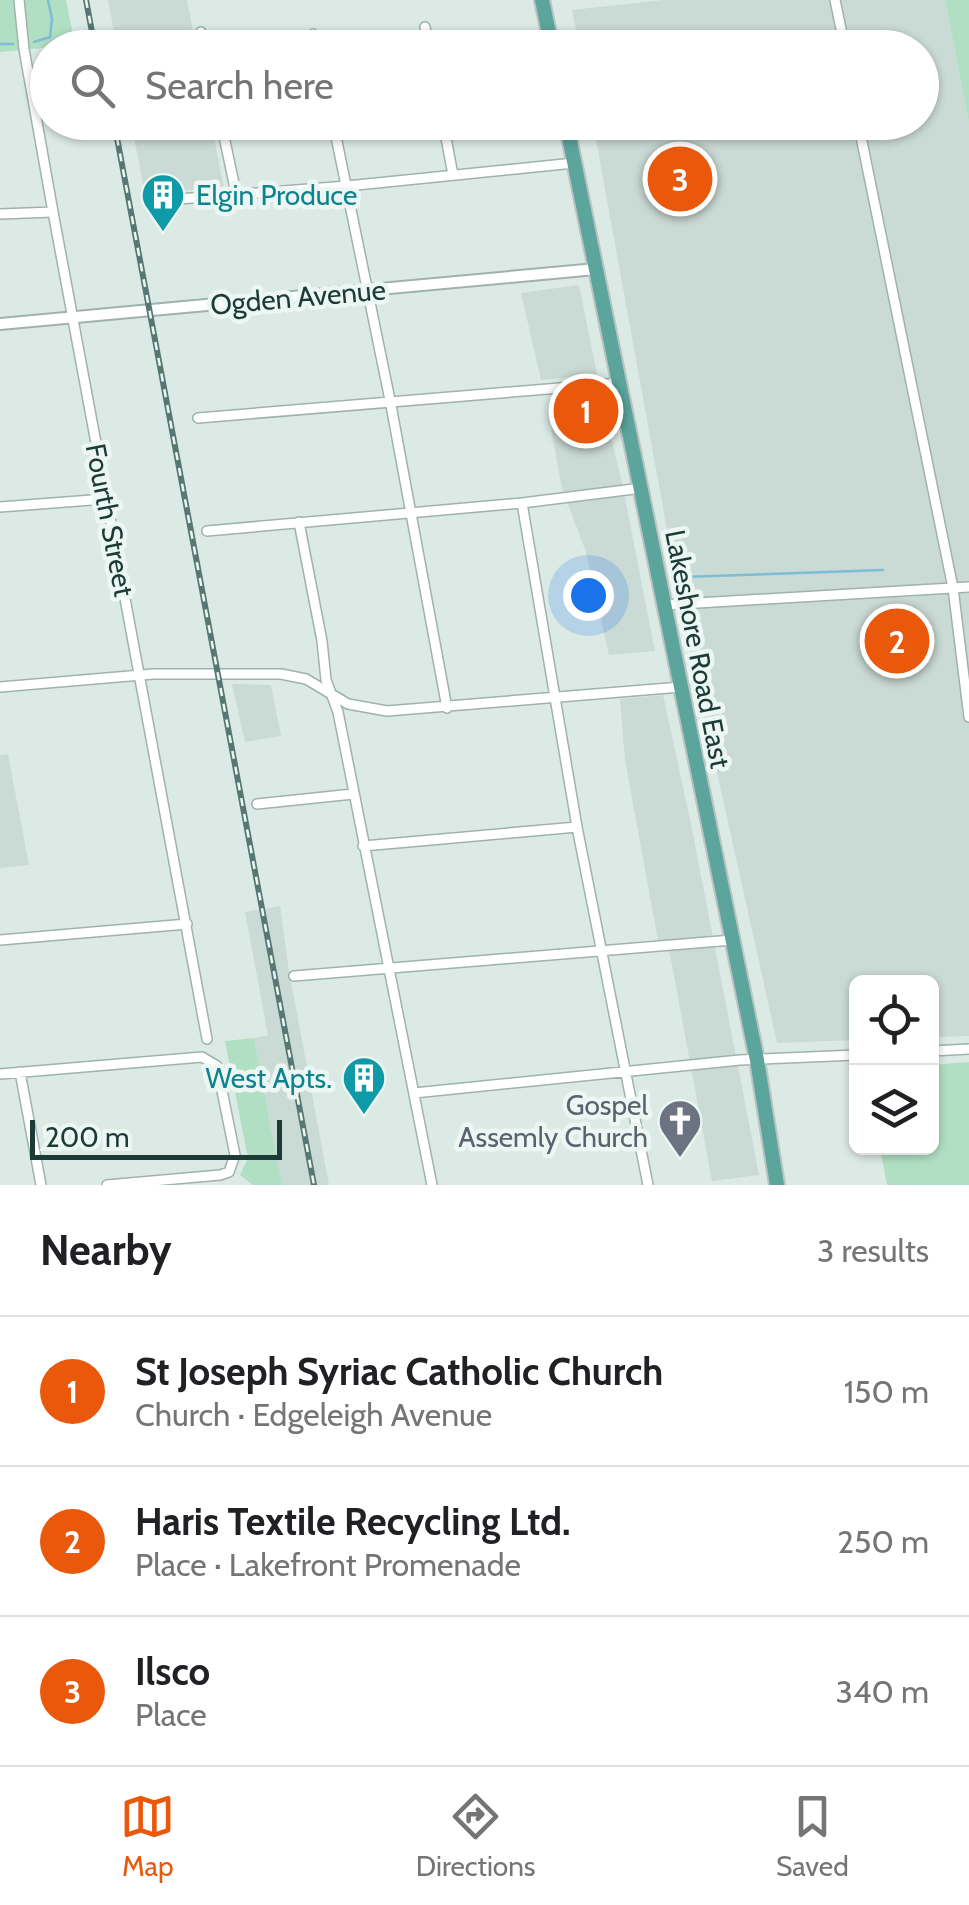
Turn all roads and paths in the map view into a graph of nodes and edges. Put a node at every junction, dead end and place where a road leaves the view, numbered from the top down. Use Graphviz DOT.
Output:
graph roads {
  1 [pos="18,0"];
  2 [pos="542,0"];
  3 [pos="835,0"];
  4 [pos="425,27"];
  5 [pos="426,30"];
  6 [pos="548,30"];
  7 [pos="841,30"];
  8 [pos="30,84"];
  9 [pos="40,140"];
  10 [pos="225,140"];
  11 [pos="337,140"];
  12 [pos="447,140"];
  13 [pos="570,140"];
  14 [pos="862,140"];
  15 [pos="574,163"];
  16 [pos="453,174"];
  17 [pos="347,186"];
  18 [pos="236,193"];
  19 [pos="153,201"];
  20 [pos="52,212"];
  21 [pos="0,214"];
  22 [pos="596,269"];
  23 [pos="366,292"];
  24 [pos="72,318"];
  25 [pos="0,324"];
  26 [pos="620,383"];
  27 [pos="390,400"];
  28 [pos="198,418"];
  29 [pos="642,488"];
  30 [pos="105,499"];
  31 [pos="522,503"];
  32 [pos="0,507"];
  33 [pos="410,512"];
  34 [pos="300,522"];
  35 [pos="207,531"];
  36 [pos="969,587"];
  37 [pos="953,588"];
  38 [pos="664,604"];
  39 [pos="140,675"];
  40 [pos="0,687"];
  41 [pos="681,687"];
  42 [pos="329,693"];
  43 [pos="556,697"];
  44 [pos="447,708"];
  45 [pos="969,717"];
  46 [pos="353,794"];
  47 [pos="257,804"];
  48 [pos="576,826"];
  49 [pos="363,846"];
  50 [pos="187,924"];
  51 [pos="0,940"];
  52 [pos="732,940"];
  53 [pos="601,952"];
  54 [pos="390,969"];
  55 [pos="294,976"];
  56 [pos="208,1038"];
  57 [pos="969,1049"];
  58 [pos="939,1051"];
  59 [pos="849,1055"];
  60 [pos="757,1060"];
  61 [pos="20,1072"];
  62 [pos="0,1074"];
  63 [pos="627,1074"];
  64 [pos="414,1093"];
  65 [pos="41,1185"];
  66 [pos="106,1185"];
  67 [pos="432,1185"];
  68 [pos="648,1185"];
  69 [pos="777,1185"];
  1 -- 8 [label="street, Fourth Street"];
  2 -- 6 [label="main road"];
  3 -- 7 [label="street"];
  4 -- 5 [label="street"];
  9 -- 20 [label="street, Fourth Street"];
  10 -- 18 [label="street"];
  11 -- 17 [label="street"];
  12 -- 16 [label="street"];
  13 -- 15 [label="main road, Lakeshore Road East"];
  14 -- 37 [label="street"];
  15 -- 16 [label="street"];
  15 -- 22 [label="main road, Lakeshore Road East"];
  16 -- 17 [label="street"];
  17 -- 18 [label="street"];
  17 -- 23 [label="street"];
  18 -- 19 [label="street"];
  20 -- 21 [label="street"];
  20 -- 24 [label="street, Fourth Street"];
  22 -- 23 [label="street, Ogden Avenue"];
  22 -- 26 [label="main road, Lakeshore Road East"];
  23 -- 24 [label="street, Ogden Avenue"];
  23 -- 27 [label="street"];
  24 -- 25 [label="street, Ogden Avenue"];
  24 -- 30 [label="street, Fourth Street"];
  26 -- 27 [label="street"];
  26 -- 29 [label="main road, Lakeshore Road East"];
  27 -- 28 [label="street"];
  27 -- 33 [label="street"];
  29 -- 31 [label="street"];
  29 -- 38 [label="main road, Lakeshore Road East"];
  30 -- 32 [label="street"];
  30 -- 39 [label="street, Fourth Street"];
  31 -- 33 [label="street"];
  31 -- 43 [label="street"];
  33 -- 34 [label="street"];
  33 -- 44 [label="street"];
  34 -- 35 [label="street"];
  34 -- 42 [label="street"];
  36 -- 37 [label="street"];
  37 -- 38 [label="street"];
  37 -- 45 [label="street"];
  38 -- 41 [label="main road, Lakeshore Road East"];
  39 -- 40 [label="street"];
  39 -- 42 [label="street"];
  39 -- 50 [label="street, Fourth Street"];
  41 -- 43 [label="street"];
  41 -- 52 [label="main road, Lakeshore Road East"];
  42 -- 44 [label="street"];
  42 -- 46 [label="street"];
  43 -- 44 [label="street"];
  43 -- 48 [label="street"];
  46 -- 47 [label="street"];
  46 -- 49 [label="street"];
  48 -- 49 [label="street"];
  48 -- 53 [label="street"];
  49 -- 54 [label="street"];
  50 -- 51 [label="street"];
  50 -- 56 [label="street, Fourth Street"];
  52 -- 53 [label="street"];
  52 -- 60 [label="main road, Lakeshore Road East"];
  53 -- 54 [label="street"];
  53 -- 63 [label="street"];
  54 -- 55 [label="street"];
  54 -- 64 [label="street"];
  57 -- 58 [label="street"];
  59 -- 60 [label="street"];
  60 -- 63 [label="street"];
  60 -- 69 [label="main road, Lakeshore Road East"];
  61 -- 62 [label="street"];
  61 -- 65 [label="street"];
  61 -- 66 [label="street"];
  63 -- 64 [label="street"];
  63 -- 68 [label="street"];
  64 -- 67 [label="street"];
}
